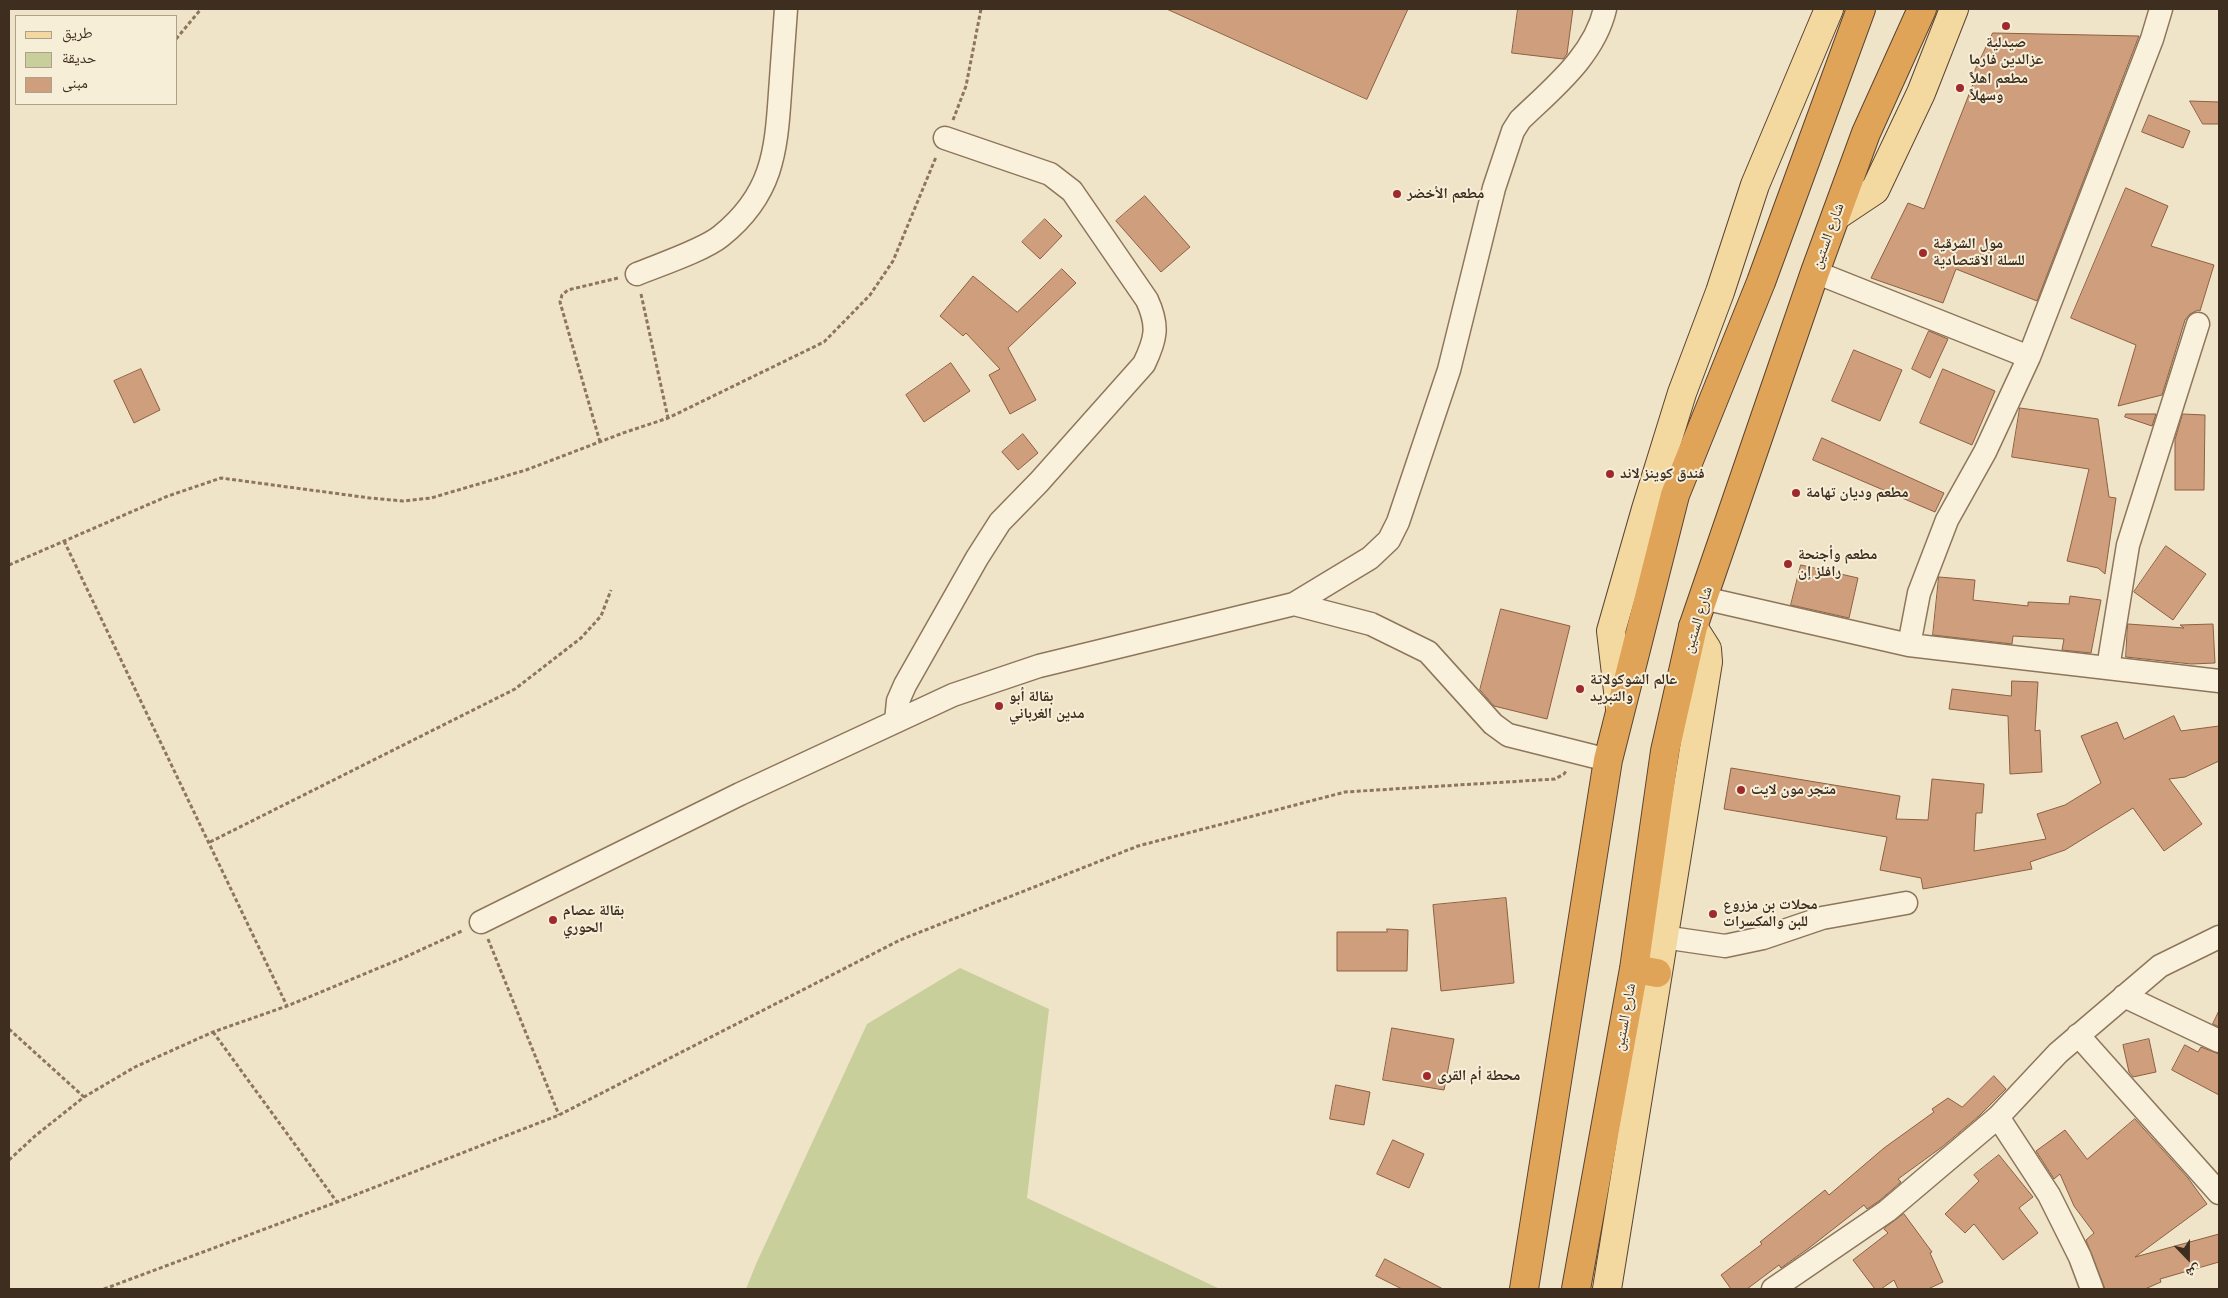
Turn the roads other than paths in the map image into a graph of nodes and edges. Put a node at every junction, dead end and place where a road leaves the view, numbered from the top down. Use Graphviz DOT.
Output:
graph roads {
  1 [pos="786,9"];
  2 [pos="1606,9"];
  3 [pos="1829,9"];
  4 [pos="1861,9"];
  5 [pos="1922,9"];
  6 [pos="1954,9"];
  7 [pos="2161,9"];
  8 [pos="945,138"];
  9 [pos="1836,216"];
  10 [pos="1815,272"];
  11 [pos="637,274"];
  12 [pos="2198,324"];
  13 [pos="2029,357"];
  14 [pos="1703,598"];
  15 [pos="1294,604"];
  16 [pos="1693,627"];
  17 [pos="1909,645"];
  18 [pos="2108,668"];
  19 [pos="2219,680"];
  20 [pos="1620,708"];
  21 [pos="896,721"];
  22 [pos="1608,760"];
  23 [pos="1906,903"];
  24 [pos="481,922"];
  25 [pos="1663,937"];
  26 [pos="2219,938"];
  27 [pos="1645,971"];
  28 [pos="2124,996"];
  29 [pos="2078,1035"];
  30 [pos="2219,1041"];
  31 [pos="1998,1116"];
  32 [pos="2219,1193"];
  33 [pos="1783,1286"];
  34 [pos="1524,1289"];
  35 [pos="1576,1289"];
  36 [pos="1607,1289"];
  37 [pos="2092,1289"];
  1 -- 11 [label="street"];
  2 -- 15 [label="street"];
  3 -- 20 [label="main road"];
  4 -- 20 [label="highway"];
  5 -- 9 [label="highway, شارع الستين"];
  6 -- 9 [label="main road"];
  7 -- 13 [label="street"];
  8 -- 21 [label="street"];
  9 -- 10 [label="highway, شارع الستين"];
  10 -- 13 [label="street"];
  10 -- 14 [label="highway, شارع الستين"];
  12 -- 18 [label="street"];
  13 -- 17 [label="street"];
  14 -- 16 [label="highway, شارع الستين"];
  14 -- 17 [label="street"];
  15 -- 21 [label="street"];
  15 -- 22 [label="street"];
  16 -- 25 [label="main road"];
  16 -- 27 [label="highway, شارع الستين"];
  17 -- 18 [label="street"];
  18 -- 19 [label="street"];
  20 -- 22 [label="highway"];
  21 -- 24 [label="street"];
  22 -- 34 [label="highway"];
  23 -- 25 [label="street"];
  25 -- 27 [label="main road"];
  26 -- 28 [label="street"];
  27 -- 35 [label="highway, شارع الستين"];
  27 -- 36 [label="main road"];
  28 -- 29 [label="street"];
  28 -- 30 [label="street"];
  29 -- 31 [label="street"];
  29 -- 32 [label="street"];
  31 -- 33 [label="street"];
  31 -- 37 [label="street"];
}
